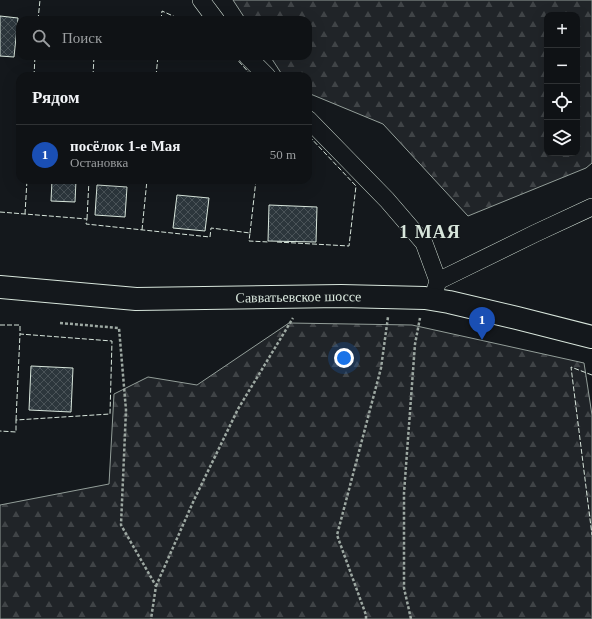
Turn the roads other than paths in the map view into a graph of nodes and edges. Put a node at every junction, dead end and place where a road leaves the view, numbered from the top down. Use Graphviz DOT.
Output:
graph roads {
  1 [pos="200,0"];
  2 [pos="213,16"];
  3 [pos="251,60"];
  4 [pos="263,72"];
  5 [pos="312,123"];
  6 [pos="592,207"];
  7 [pos="0,287"];
  8 [pos="432,293"];
  9 [pos="592,337"];
  1 -- 2 [label="street"];
  3 -- 4 [label="street"];
  5 -- 8 [label="street"];
  6 -- 8 [label="street"];
  7 -- 8 [label="main road, Савватьевское шоссе"];
  8 -- 9 [label="main road, Савватьевское шоссе"];
}
